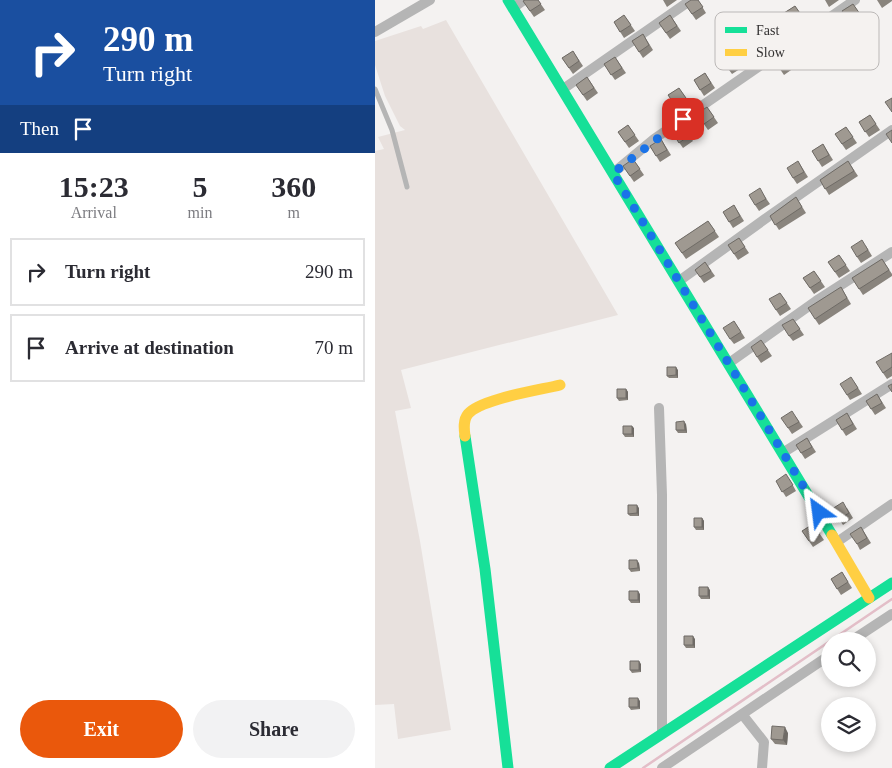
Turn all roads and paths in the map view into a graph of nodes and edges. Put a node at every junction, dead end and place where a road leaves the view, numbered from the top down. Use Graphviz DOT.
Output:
graph roads {
  1 [pos="430,0"];
  2 [pos="524,0"];
  3 [pos="691,0"];
  4 [pos="855,0"];
  5 [pos="511,4"];
  6 [pos="838,12"];
  7 [pos="375,32"];
  8 [pos="754,70"];
  9 [pos="375,89"];
  10 [pos="563,89"];
  11 [pos="892,130"];
  12 [pos="613,173"];
  13 [pos="407,187"];
  14 [pos="892,252"];
  15 [pos="679,282"];
  16 [pos="729,363"];
  17 [pos="892,384"];
  18 [pos="560,385"];
  19 [pos="659,408"];
  20 [pos="783,452"];
  21 [pos="892,504"];
  22 [pos="837,542"];
  23 [pos="892,583"];
  24 [pos="869,598"];
  25 [pos="892,614"];
  26 [pos="865,632"];
  27 [pos="821,661"];
  28 [pos="742,714"];
  29 [pos="662,732"];
  30 [pos="508,768"];
  31 [pos="610,768"];
  32 [pos="662,768"];
  33 [pos="763,768"];
  1 -- 7 [label="street"];
  2 -- 5 [label="street"];
  3 -- 10 [label="street"];
  4 -- 6 [label="street"];
  5 -- 10 [label="street"];
  8 -- 12 [label="street"];
  9 -- 13 [label="lane"];
  10 -- 12 [label="street"];
  11 -- 15 [label="street"];
  12 -- 15 [label="street"];
  14 -- 16 [label="street"];
  15 -- 16 [label="street"];
  16 -- 20 [label="street"];
  17 -- 20 [label="street"];
  18 -- 30 [label="street"];
  19 -- 29 [label="street"];
  20 -- 22 [label="street"];
  21 -- 22 [label="street"];
  22 -- 24 [label="street"];
  23 -- 24 [label="street"];
  24 -- 29 [label="street"];
  25 -- 26 [label="street"];
  27 -- 28 [label="street"];
  28 -- 32 [label="street"];
  28 -- 33 [label="street"];
  29 -- 31 [label="street"];
}
